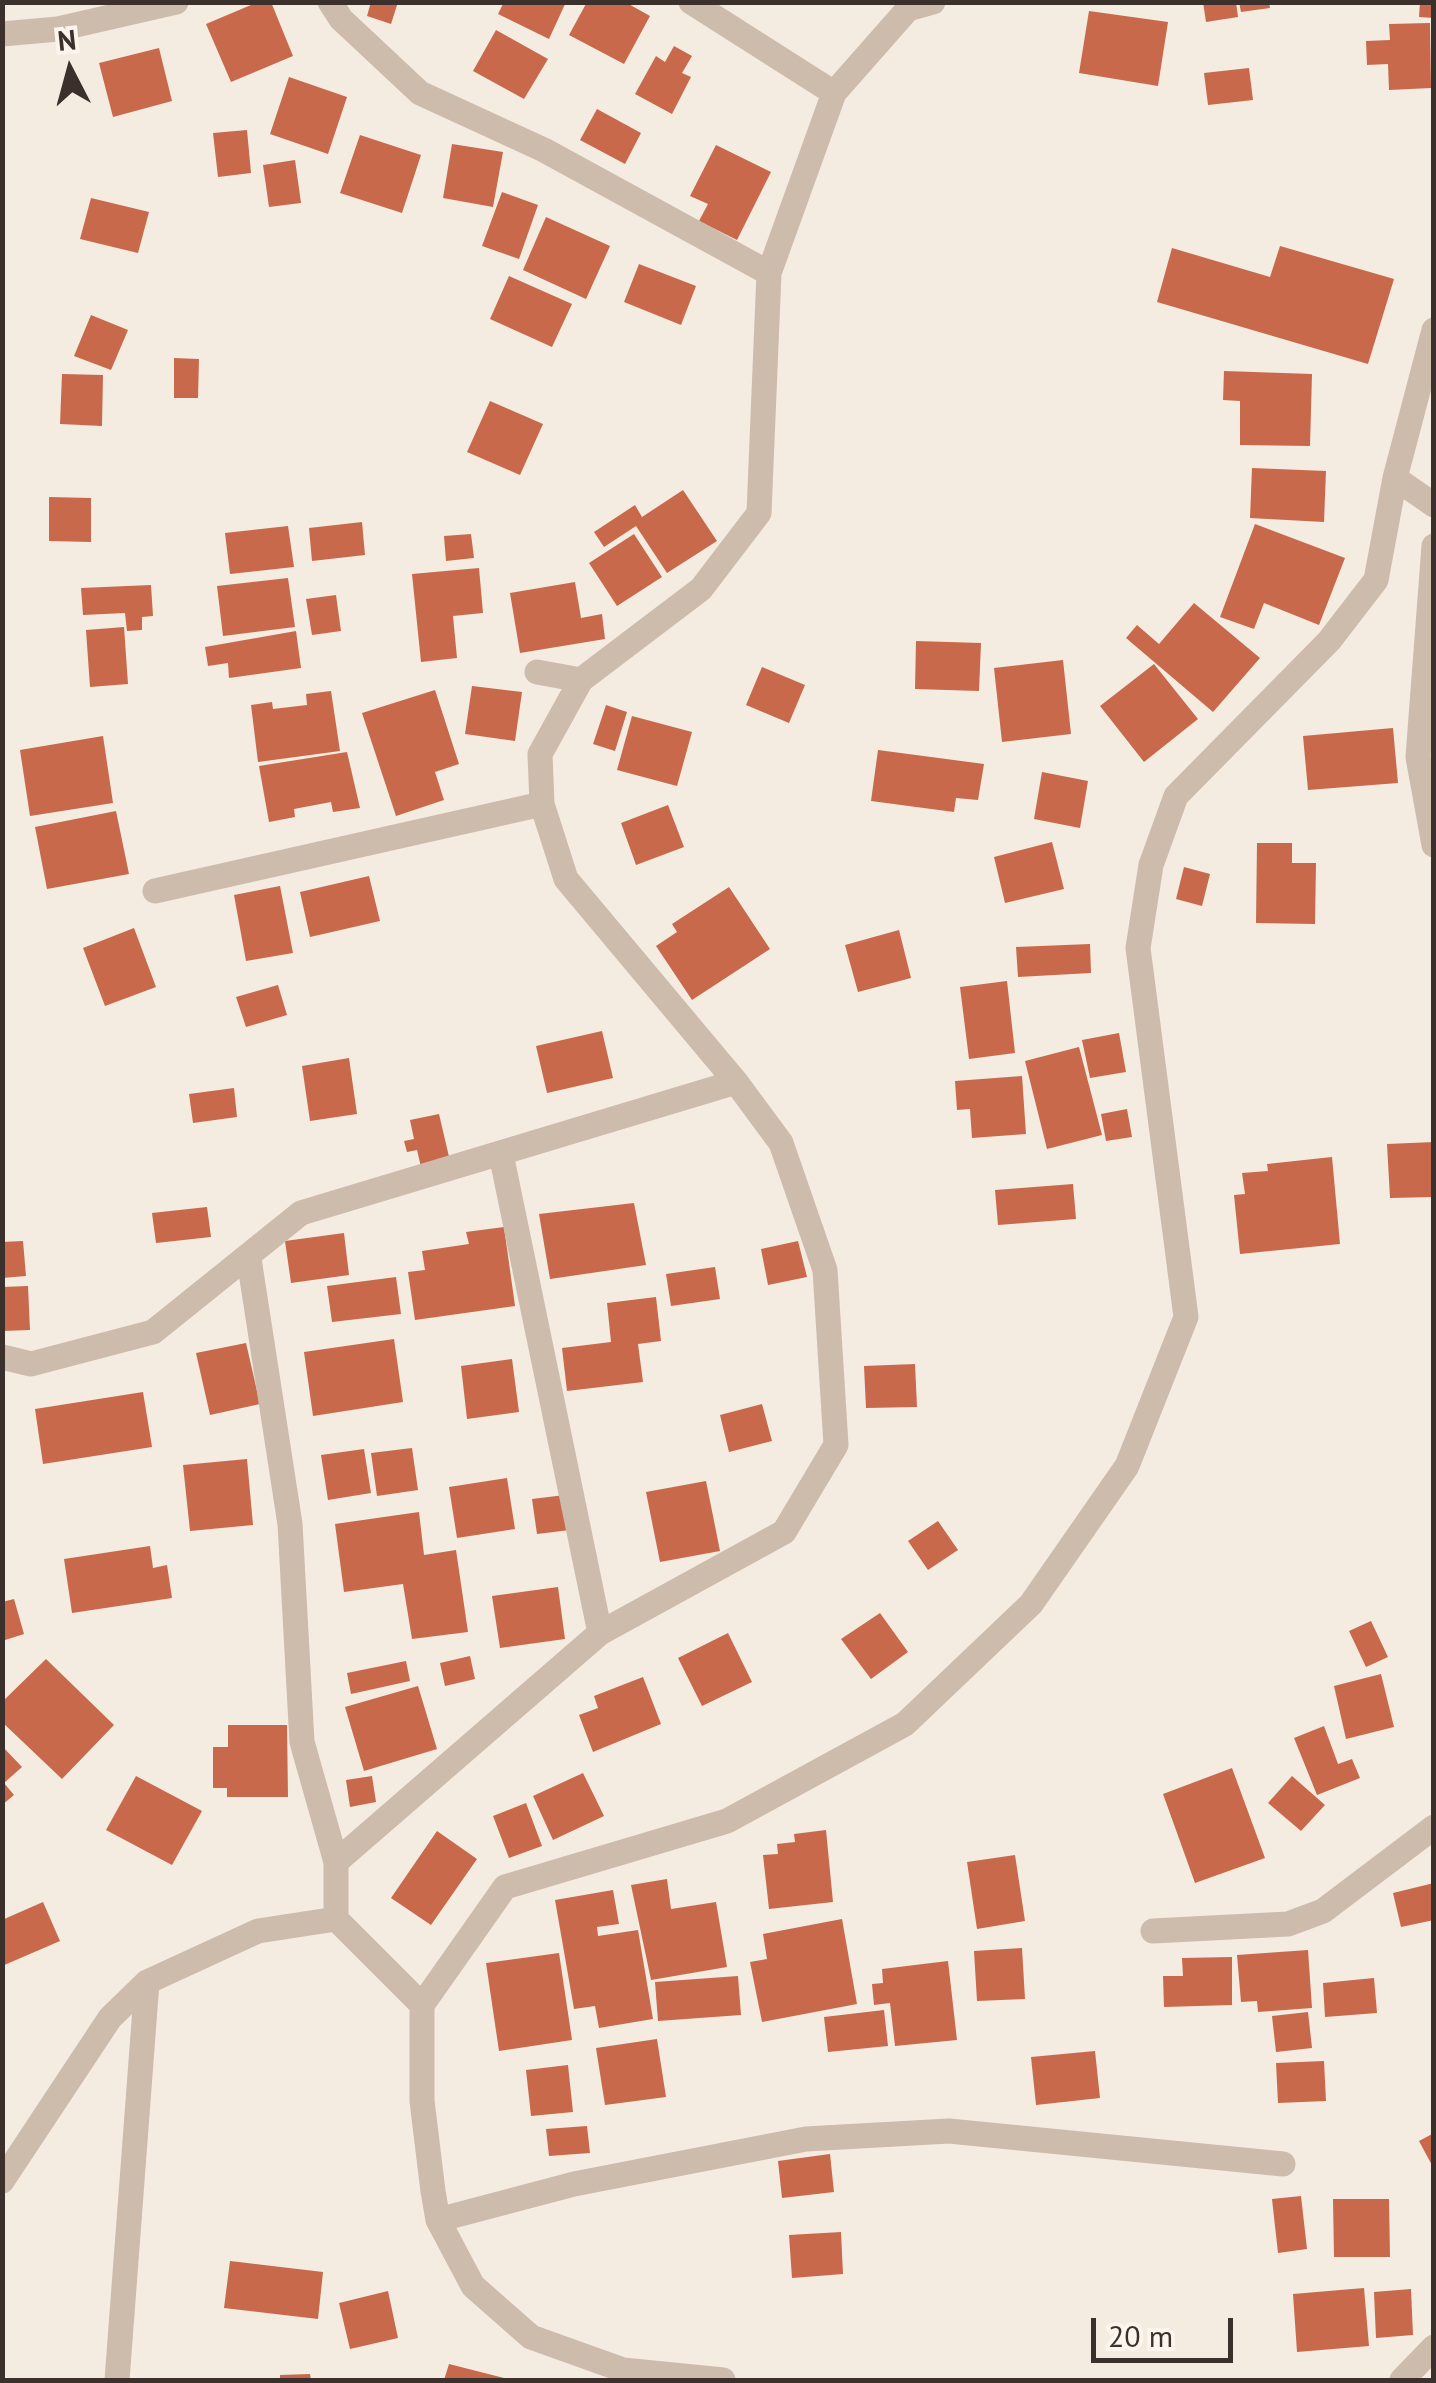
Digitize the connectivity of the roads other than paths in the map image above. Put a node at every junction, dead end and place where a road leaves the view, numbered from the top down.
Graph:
1 (176, 2) edge
2 (330, 2) edge
3 (690, 2) edge
4 (916, 5) edge
5 (2, 34) edge
6 (834, 94) junction
7 (769, 273) junction
8 (1434, 330) edge
9 (1395, 478) junction
10 (1434, 505) edge
11 (1434, 546) edge
12 (537, 672) dead end
13 (581, 680) junction
14 (542, 804) junction
15 (1434, 845) edge
16 (156, 891) dead end
17 (736, 1082) junction
18 (501, 1154) junction
19 (249, 1259) junction
20 (2, 1357) edge
21 (600, 1632) junction
22 (1434, 1826) edge
23 (336, 1862) junction
24 (336, 1919) junction
25 (1153, 1931) dead end
26 (147, 1982) junction
27 (422, 2004) junction
28 (1282, 2164) dead end
29 (2, 2181) edge
30 (438, 2220) junction
31 (1434, 2347) edge
32 (117, 2380) edge
33 (723, 2380) edge
34 (1402, 2380) edge

1 - 5 street
2 - 7 street
3 - 6 street
4 - 6 street
6 - 7 street
7 - 13 street
8 - 9 street
9 - 10 street
9 - 27 street
11 - 15 street
12 - 13 street
13 - 14 street
14 - 16 street
14 - 17 street
17 - 18 street
17 - 21 street
18 - 19 street
18 - 21 street
19 - 20 street
19 - 23 street
21 - 23 street
22 - 25 street
23 - 24 street
24 - 26 street
24 - 27 street
26 - 29 street
26 - 32 street
27 - 30 street
28 - 30 street
30 - 33 street
31 - 34 street

